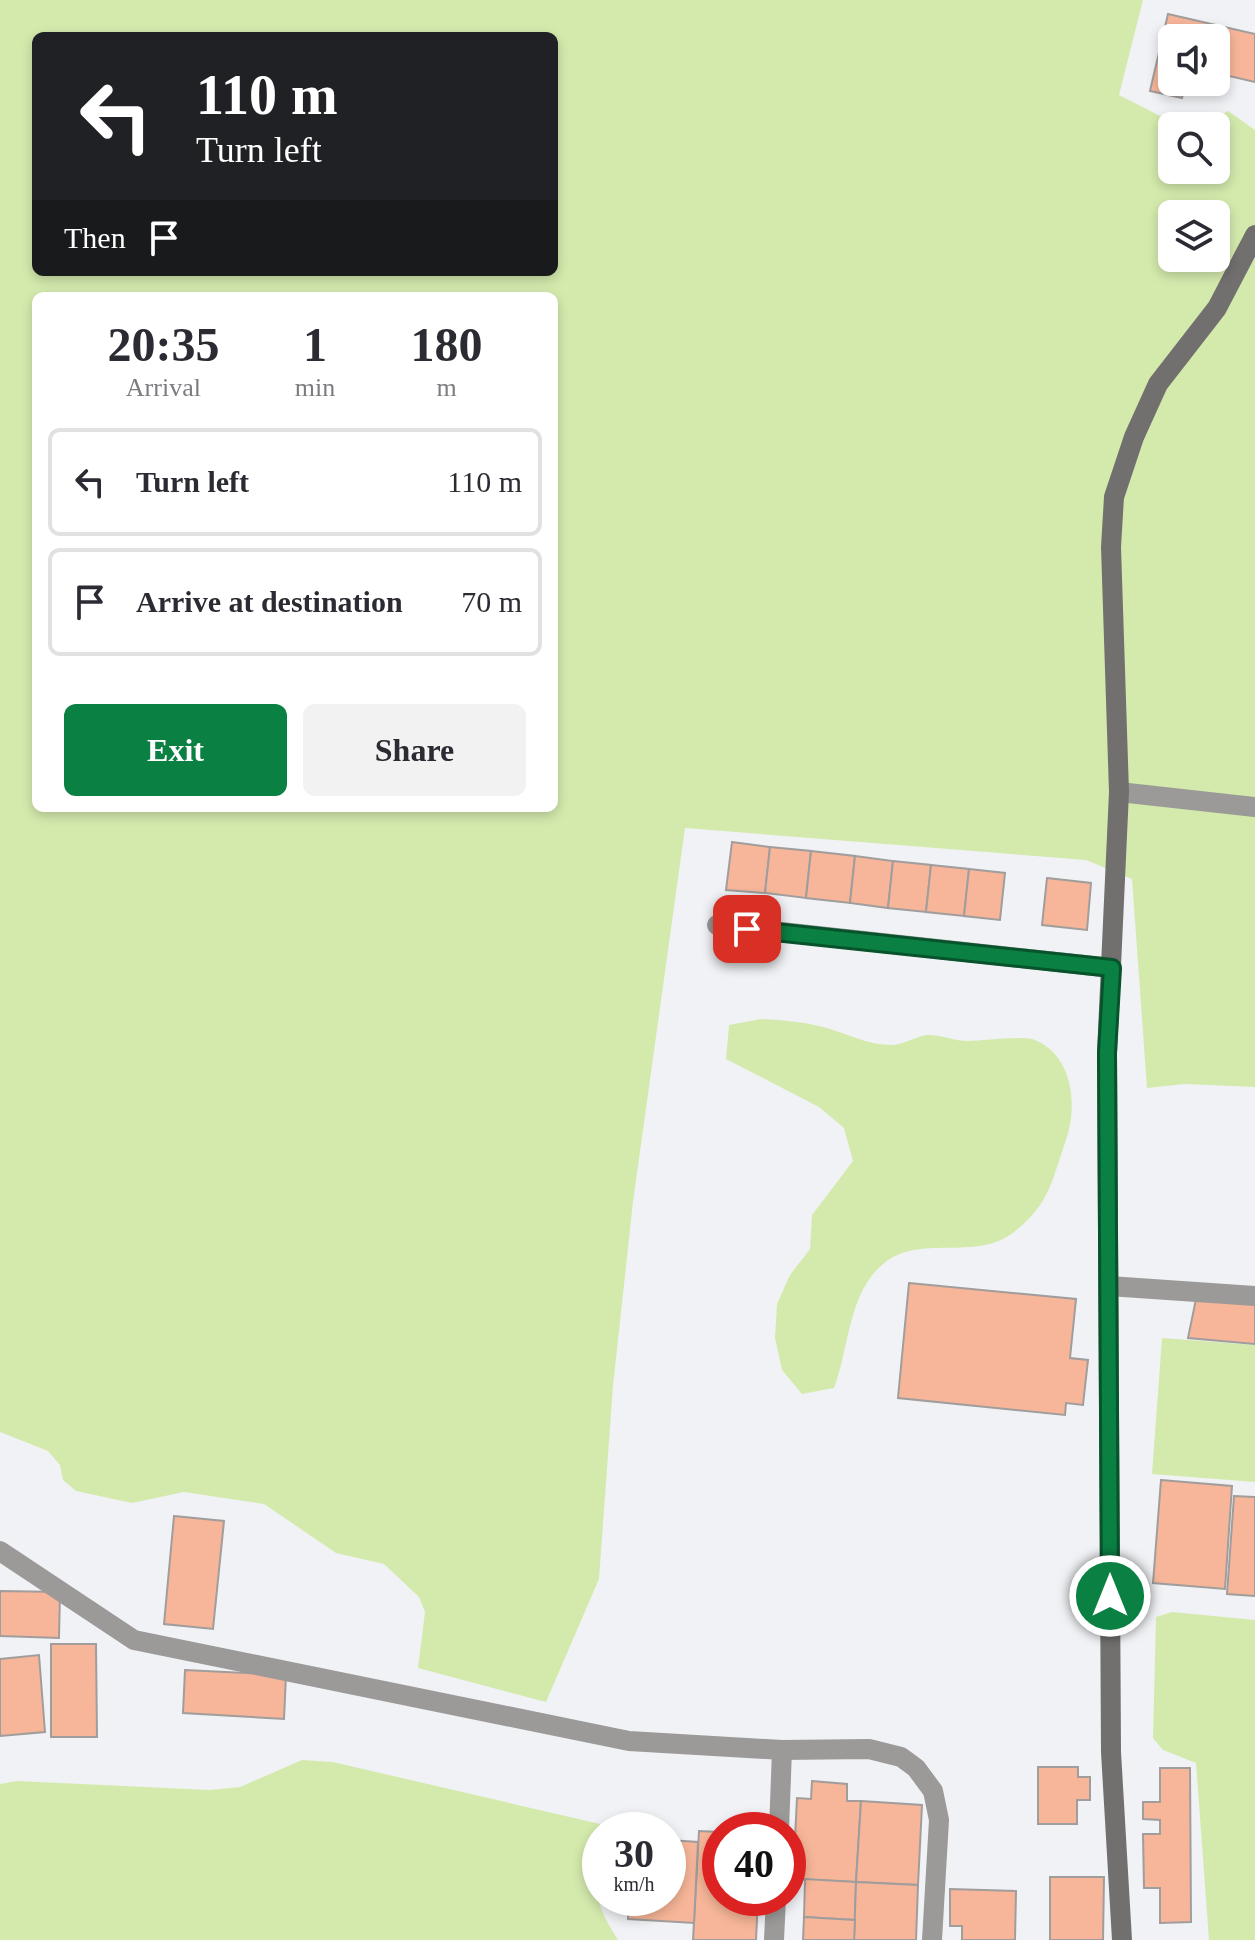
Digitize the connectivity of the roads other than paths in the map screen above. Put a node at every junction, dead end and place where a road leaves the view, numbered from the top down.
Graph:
1 (1255, 235) edge
2 (1119, 792) junction
3 (1255, 807) edge
4 (717, 925) dead end
5 (1112, 968) junction
6 (1109, 1286) junction
7 (1255, 1296) edge
8 (0, 1551) edge
9 (782, 1750) junction
10 (780, 1812) edge
11 (775, 1916) edge
12 (774, 1940) edge
13 (932, 1940) edge
14 (1122, 1940) edge

1 - 2 street
2 - 3 street
2 - 5 street
4 - 5 street
5 - 6 street
6 - 7 street
6 - 14 street
8 - 9 street
9 - 10 street
9 - 13 street
11 - 12 street

